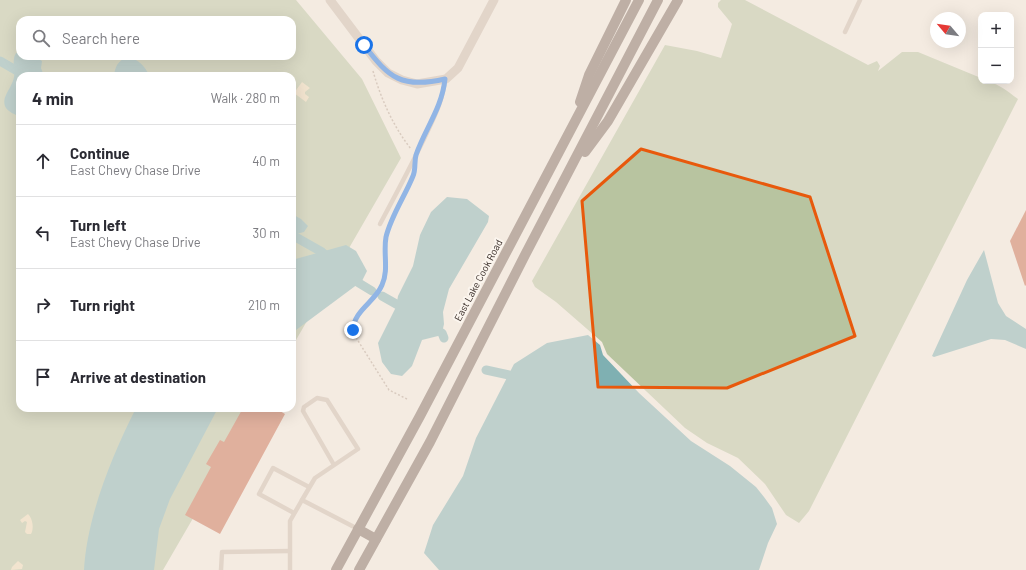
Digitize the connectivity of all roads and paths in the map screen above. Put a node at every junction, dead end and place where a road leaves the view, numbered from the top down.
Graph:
1 (330, 0) edge
2 (494, 0) edge
3 (626, 0) edge
4 (639, 0) edge
5 (658, 0) edge
6 (678, 0) edge
7 (860, 0) edge
8 (846, 32) dead end
9 (372, 68) dead end
10 (445, 79) junction
11 (571, 131) junction
12 (416, 157) junction
13 (566, 178) junction
14 (409, 184) dead end
15 (380, 224) dead end
16 (407, 399) dead end
17 (334, 465) junction
18 (309, 487) junction
19 (302, 500) junction
20 (294, 513) junction
21 (358, 530) junction
22 (376, 539) junction
23 (290, 551) junction
24 (221, 570) edge
25 (290, 570) edge
26 (336, 570) edge
27 (359, 570) edge

1 - 10 street
2 - 10 street
3 - 11 main road
4 - 11 main road, East Lake Cook Road
5 - 13 main road
6 - 13 main road
7 - 8 lane
9 - 12 path
10 - 12 lane
11 - 21 main road, East Lake Cook Road
12 - 15 lane
13 - 22 main road
14 - 16 path
17 - 17 lane
17 - 18 lane
18 - 19 lane
18 - 20 lane
19 - 20 lane
19 - 21 lane
20 - 23 lane
21 - 22 main road
21 - 26 main road, East Lake Cook Road
22 - 27 main road
23 - 24 lane
23 - 25 lane

